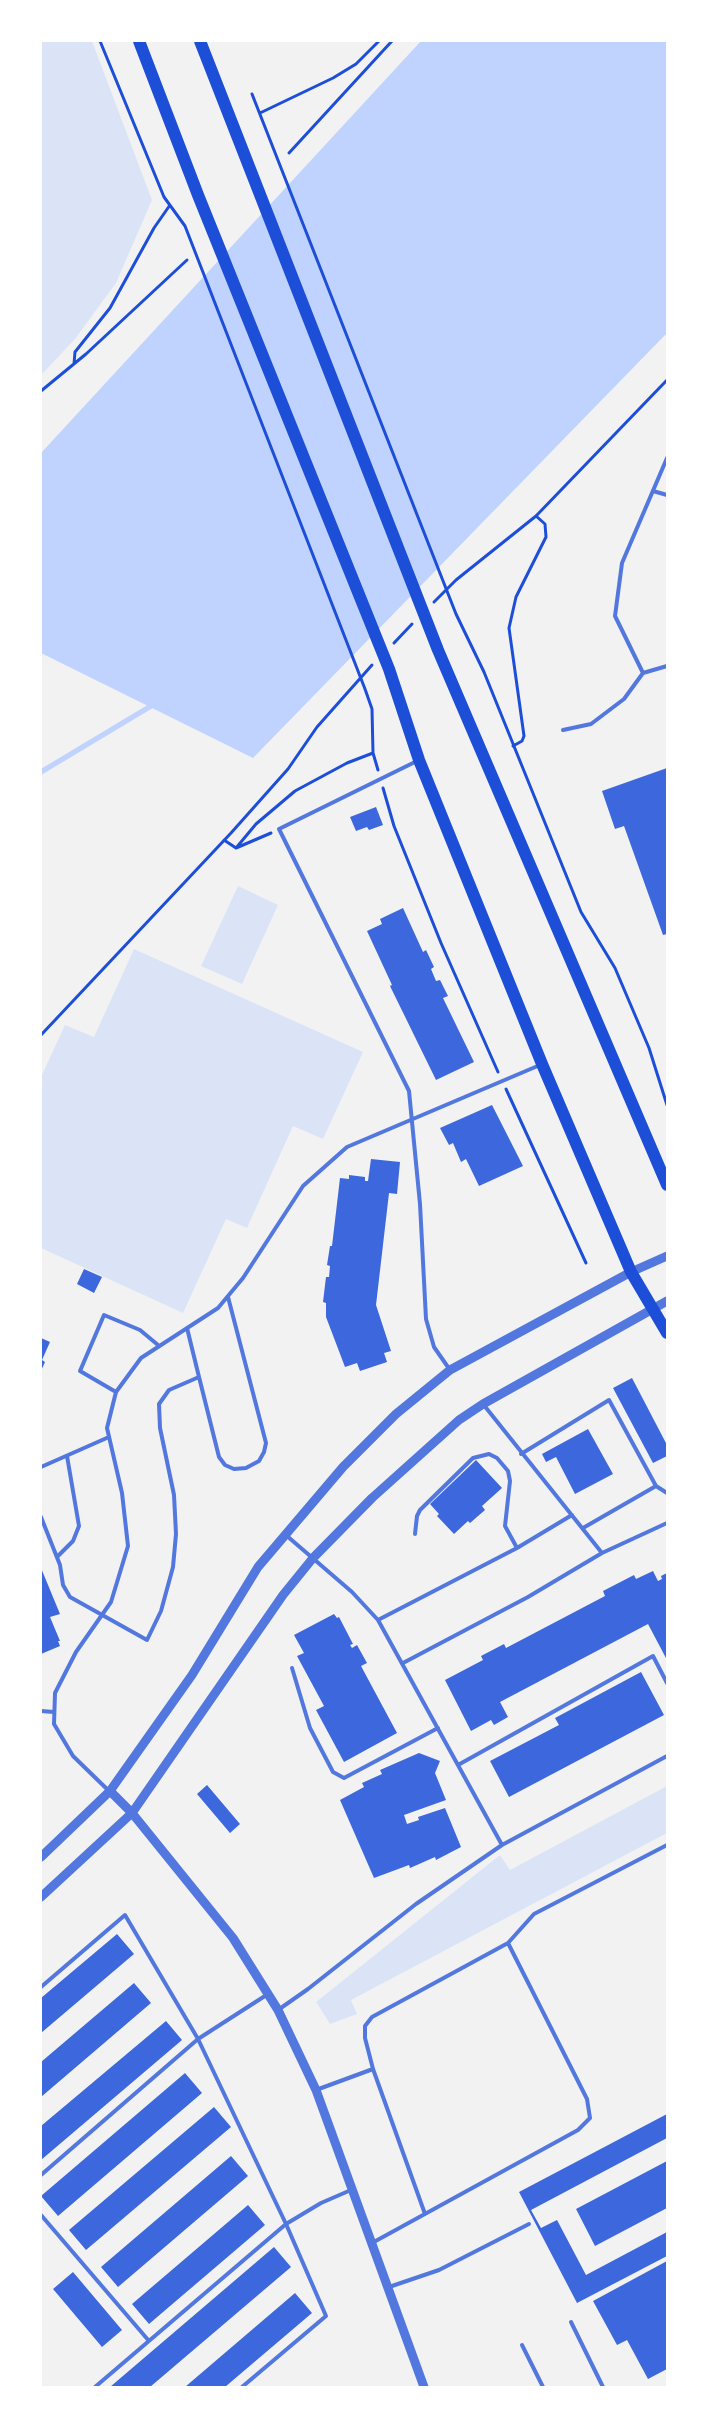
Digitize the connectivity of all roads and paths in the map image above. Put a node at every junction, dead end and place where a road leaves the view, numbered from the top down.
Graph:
1 (100, 41) edge
2 (138, 41) edge
3 (200, 41) edge
4 (378, 41) edge
5 (392, 41) edge
6 (252, 94) dead end
7 (260, 113) junction
8 (289, 153) dead end
9 (170, 205) junction
10 (187, 260) dead end
11 (74, 364) junction
12 (667, 380) edge
13 (41, 391) edge
14 (667, 458) edge
15 (653, 491) junction
16 (667, 495) edge
17 (536, 516) junction
18 (429, 607) dead end
19 (415, 621) dead end
20 (388, 649) dead end
21 (375, 663) dead end
22 (667, 666) edge
23 (643, 673) junction
24 (563, 730) dead end
25 (513, 746) junction
26 (373, 753) junction
27 (420, 760) junction
28 (380, 778) junction
29 (279, 829) junction
30 (224, 840) junction
31 (236, 848) junction
32 (41, 1035) edge
33 (542, 1064) junction
34 (502, 1080) junction
35 (667, 1105) edge
36 (411, 1120) junction
37 (667, 1185) edge
38 (667, 1256) edge
39 (586, 1263) dead end
40 (631, 1272) junction
41 (228, 1297) junction
42 (667, 1301) edge
43 (652, 1308) junction
44 (186, 1328) junction
45 (667, 1333) edge
46 (158, 1345) junction
47 (450, 1370) junction
48 (199, 1377) junction
49 (116, 1392) junction
50 (483, 1404) junction
51 (109, 1437) junction
52 (521, 1454) junction
53 (67, 1456) junction
54 (41, 1467) edge
55 (656, 1486) junction
56 (667, 1493) edge
57 (572, 1515) junction
58 (41, 1517) edge
59 (667, 1523) edge
60 (583, 1528) junction
61 (285, 1534) junction
62 (414, 1534) dead end
63 (516, 1548) junction
64 (602, 1553) junction
65 (57, 1557) junction
66 (313, 1558) junction
67 (102, 1615) junction
68 (378, 1620) junction
69 (403, 1663) junction
70 (292, 1668) dead end
71 (667, 1683) edge
72 (41, 1711) edge
73 (54, 1712) junction
74 (438, 1728) junction
75 (667, 1756) edge
76 (458, 1765) junction
77 (110, 1792) junction
78 (132, 1813) junction
79 (667, 1844) edge
80 (502, 1845) junction
81 (41, 1857) edge
82 (41, 1897) edge
83 (508, 1943) junction
84 (41, 1987) edge
85 (270, 1993) junction
86 (278, 2010) junction
87 (198, 2039) junction
88 (373, 2069) junction
89 (316, 2090) junction
90 (41, 2175) edge
91 (351, 2190) junction
92 (426, 2214) junction
93 (41, 2215) edge
94 (286, 2224) junction
95 (529, 2224) dead end
96 (370, 2244) junction
97 (387, 2288) junction
98 (571, 2322) dead end
99 (149, 2341) junction
100 (522, 2345) dead end
101 (95, 2387) edge
102 (242, 2387) edge
103 (424, 2387) edge
104 (543, 2387) edge
105 (603, 2387) edge

1 - 9 path
2 - 27 main road
3 - 37 main road
4 - 7 path
5 - 8 path
6 - 7 path
7 - 25 path
9 - 11 path
9 - 26 path
10 - 11 path
11 - 13 path
12 - 17 path
14 - 15 lane
15 - 16 lane
15 - 23 lane
17 - 18 path
17 - 25 path
19 - 20 path
21 - 30 path
22 - 23 lane
23 - 24 lane
25 - 35 path
26 - 28 path
26 - 31 path
27 - 28 lane
27 - 33 main road
28 - 29 lane
28 - 34 path
29 - 31 path
29 - 36 lane
30 - 31 path
30 - 32 path
33 - 34 lane
33 - 40 main road
34 - 36 lane
34 - 39 path
36 - 41 lane
36 - 47 lane
38 - 40 street
40 - 43 main road
40 - 47 street
41 - 44 lane
41 - 48 lane
42 - 43 street
43 - 45 main road
43 - 50 street
44 - 46 lane
44 - 48 lane
46 - 49 lane
46 - 49 lane
47 - 61 street
48 - 67 lane
49 - 51 lane
50 - 52 lane
50 - 66 street
51 - 53 lane
51 - 67 lane
52 - 55 lane
52 - 57 lane
53 - 54 lane
53 - 65 lane
55 - 56 lane
55 - 60 lane
57 - 60 lane
57 - 63 lane
58 - 65 lane
59 - 64 lane
60 - 64 lane
61 - 66 lane
61 - 77 street
62 - 63 lane
63 - 68 lane
64 - 69 lane
65 - 67 lane
66 - 68 lane
66 - 78 street
67 - 73 lane
68 - 69 lane
69 - 74 lane
70 - 74 lane
71 - 76 lane
72 - 73 lane
73 - 77 lane
74 - 76 lane
75 - 80 lane
76 - 80 lane
77 - 78 street
77 - 81 street
78 - 82 street
78 - 85 street
79 - 83 lane
80 - 86 lane
83 - 88 lane
83 - 92 lane
84 - 87 lane
85 - 86 street
85 - 87 lane
86 - 89 street
87 - 90 lane
87 - 94 lane
88 - 89 lane
88 - 92 lane
89 - 91 street
91 - 94 lane
91 - 96 street
92 - 96 lane
93 - 99 lane
94 - 99 lane
94 - 102 lane
95 - 97 lane
96 - 97 street
97 - 103 street
98 - 105 lane
99 - 101 lane
100 - 104 lane

